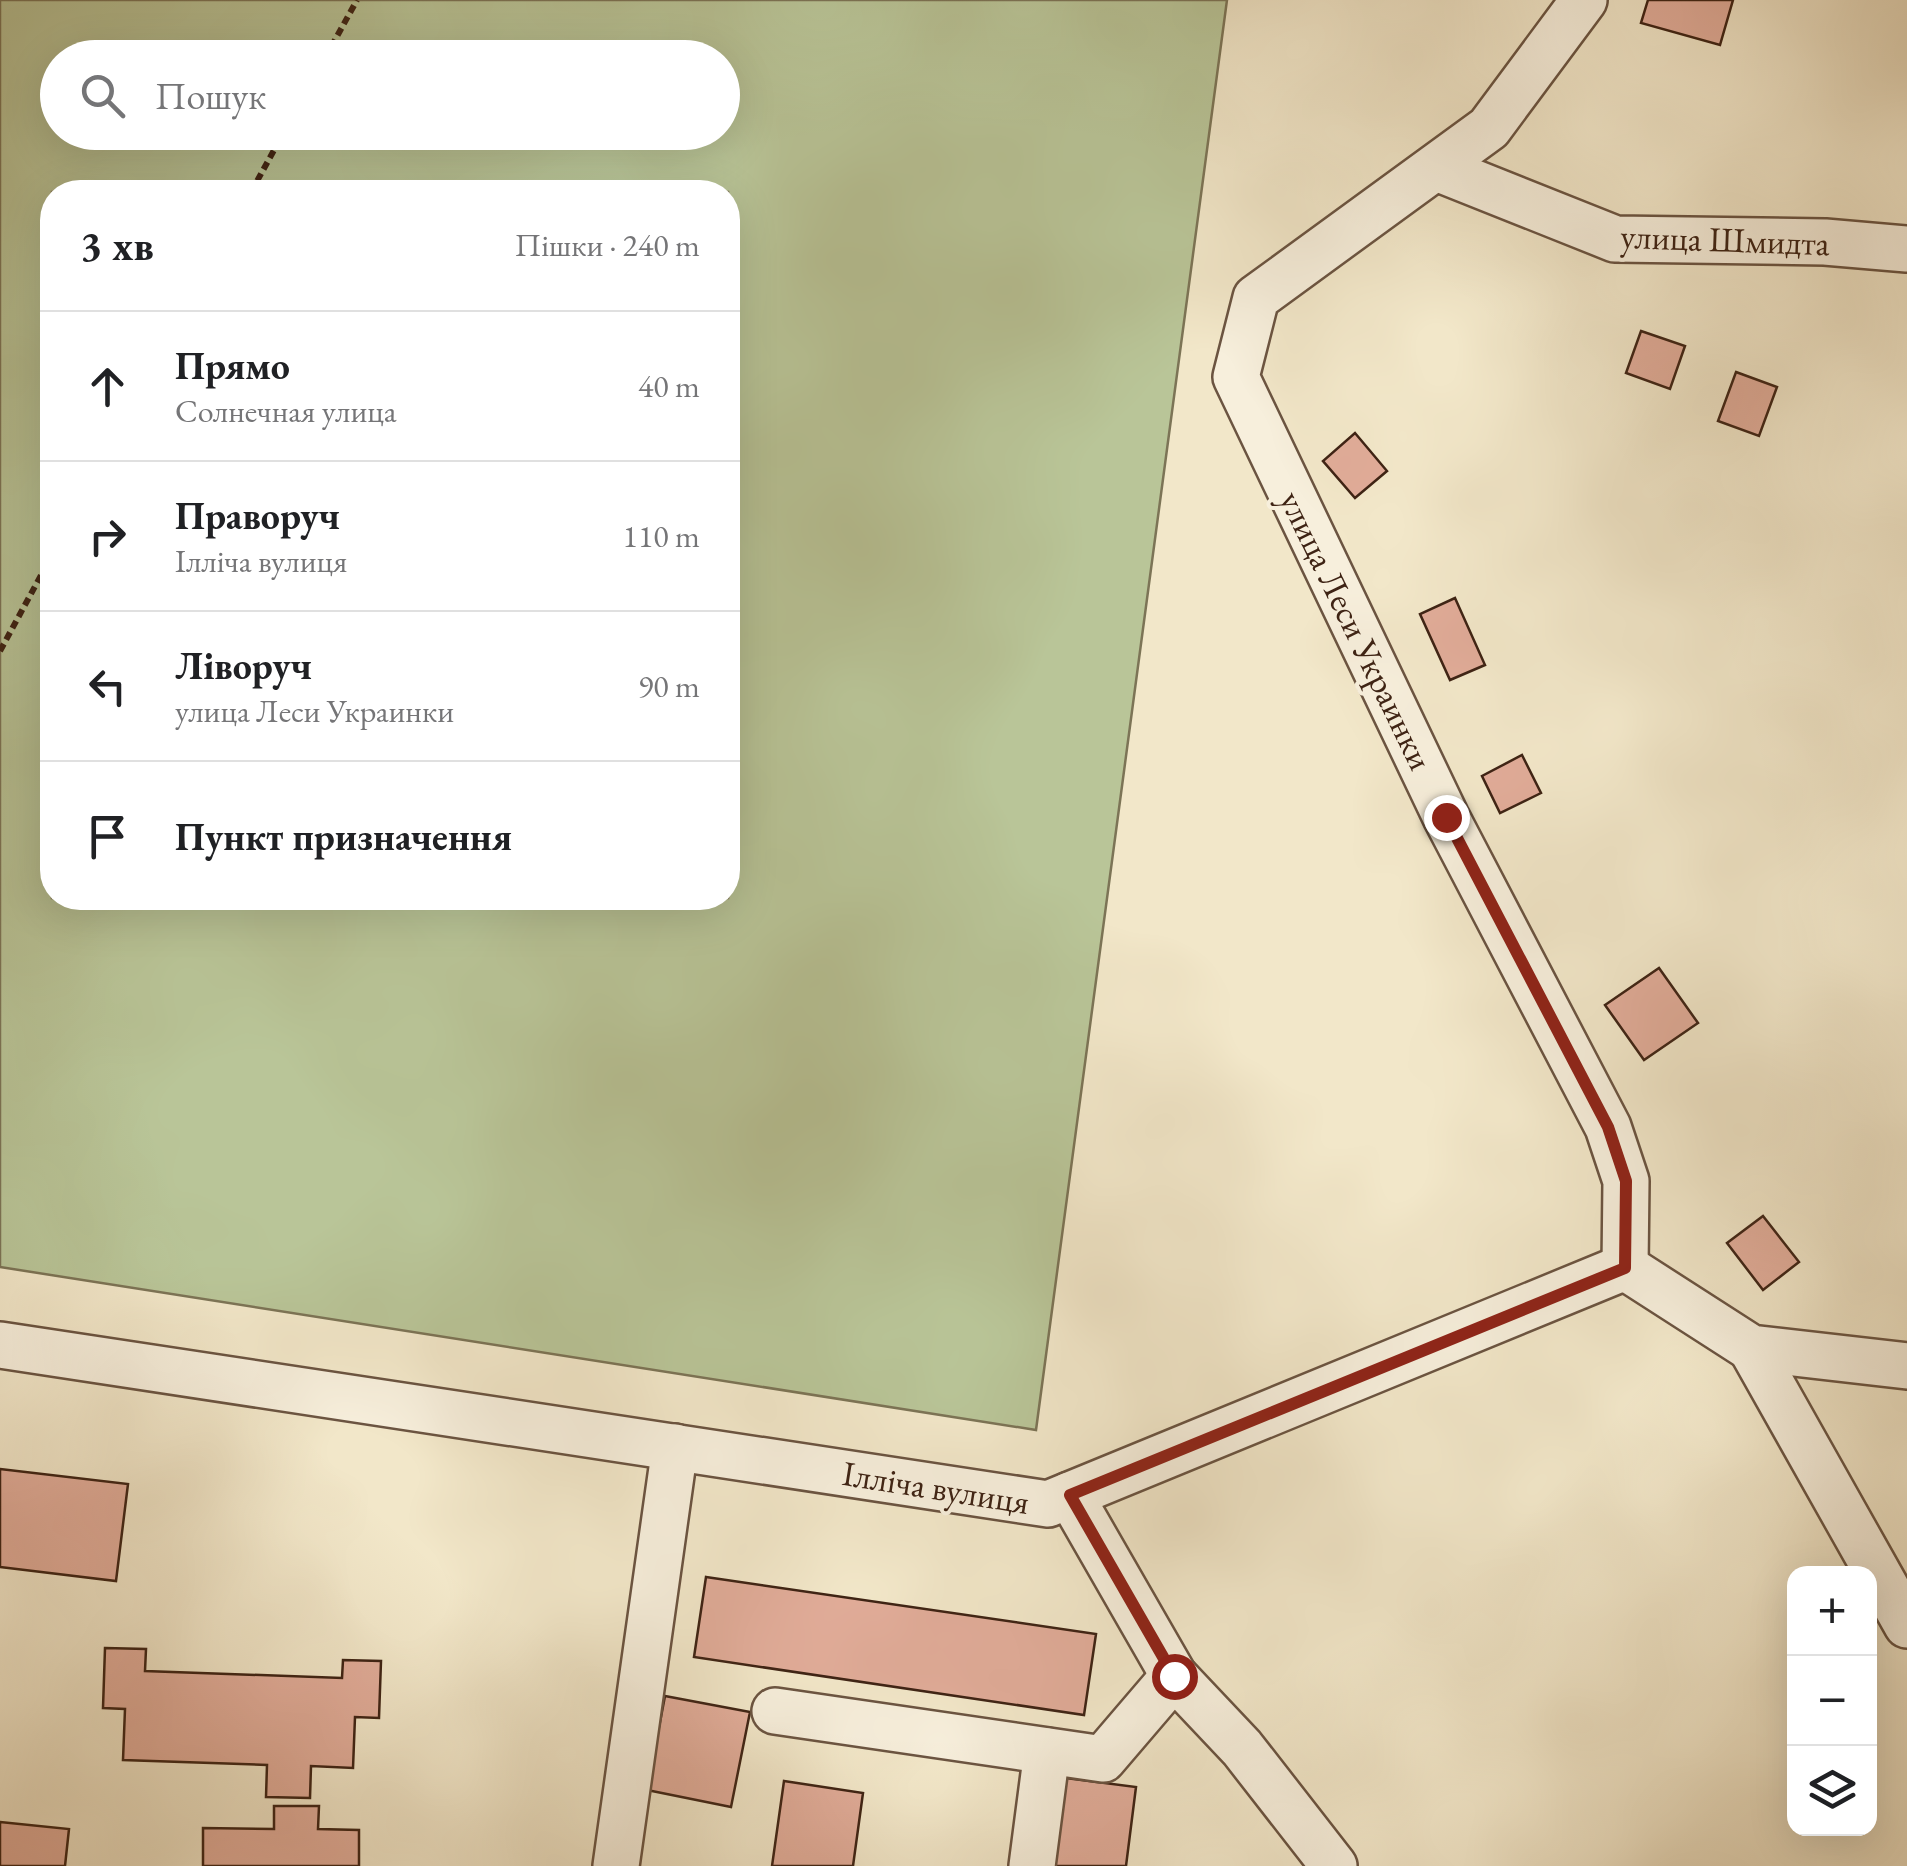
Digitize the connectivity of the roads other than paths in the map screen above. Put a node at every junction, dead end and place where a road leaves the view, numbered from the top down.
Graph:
1 (1584, 0) edge
2 (1436, 168) junction
3 (1907, 249) edge
4 (1625, 1268) junction
5 (0, 1344) edge
6 (1752, 1348) junction
7 (1907, 1366) edge
8 (675, 1447) junction
9 (1070, 1495) junction
10 (1907, 1625) edge
11 (1174, 1676) junction
12 (775, 1711) dead end
13 (1047, 1751) junction
14 (616, 1866) edge
15 (1032, 1866) edge
16 (1334, 1866) edge

1 - 2 street
2 - 3 street, улица Шмидта
2 - 4 street, улица Леси Украинки
4 - 6 street
4 - 9 street, Ілліча вулиця
5 - 8 street, Ілліча вулиця
6 - 7 street
6 - 10 street
8 - 9 street, Ілліча вулиця
8 - 14 street
9 - 11 street
11 - 13 street
11 - 16 street
12 - 13 street
13 - 15 street

